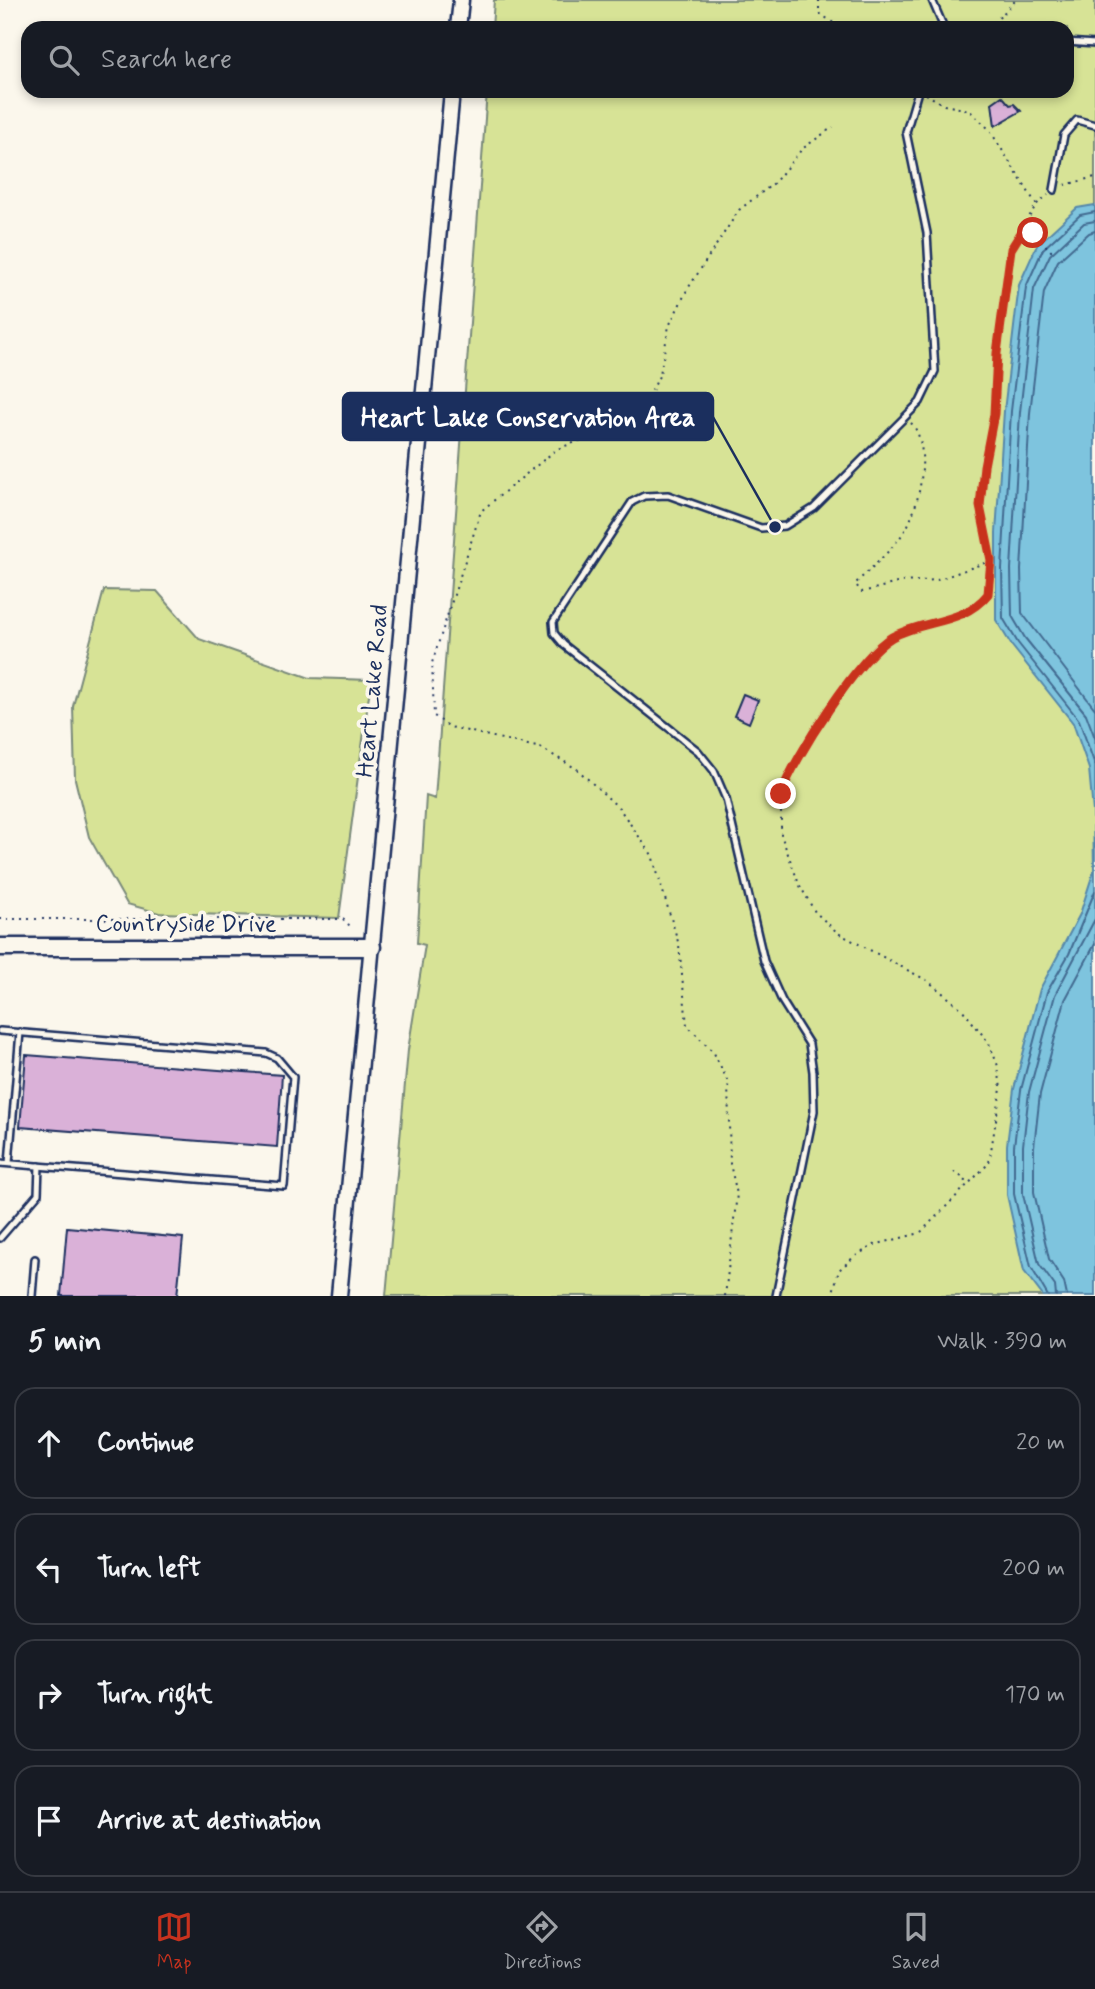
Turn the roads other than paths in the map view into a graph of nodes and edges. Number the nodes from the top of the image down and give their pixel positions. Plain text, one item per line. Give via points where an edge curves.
1 (461, 0) edge
2 (933, 0) edge
3 (459, 21) edge
4 (940, 21) edge
5 (1074, 42) edge
6 (1095, 44) edge
7 (451, 98) edge
8 (918, 98) edge
9 (1095, 125) edge
10 (1054, 190) road end
11 (0, 947) edge
12 (372, 947) junction
13 (0, 1031) edge
14 (20, 1032) junction
15 (0, 1163) edge
16 (9, 1163) junction
17 (39, 1166) junction
18 (0, 1238) edge
19 (35, 1259) dead end
20 (32, 1296) edge
21 (339, 1296) edge
22 (776, 1296) edge

1 - 3 street
2 - 4 lane
5 - 6 lane
7 - 12 street, Heart Lake Road
8 - 22 lane via 906,132 927,233 935,371 920,402 814,508 785,526 752,526 668,495 644,496 632,502 553,622 554,633 564,645 698,751 714,771 726,799 764,961 809,1044 814,1111
9 - 10 lane via 1077,120 1064,135
11 - 12 main road, Countryside Drive
12 - 21 street, Heart Lake Road
13 - 14 lane
14 - 16 lane
14 - 17 lane via 266,1053 277,1058 293,1077 284,1186
15 - 16 lane
16 - 17 lane
17 - 18 lane via 38,1194
19 - 20 lane

